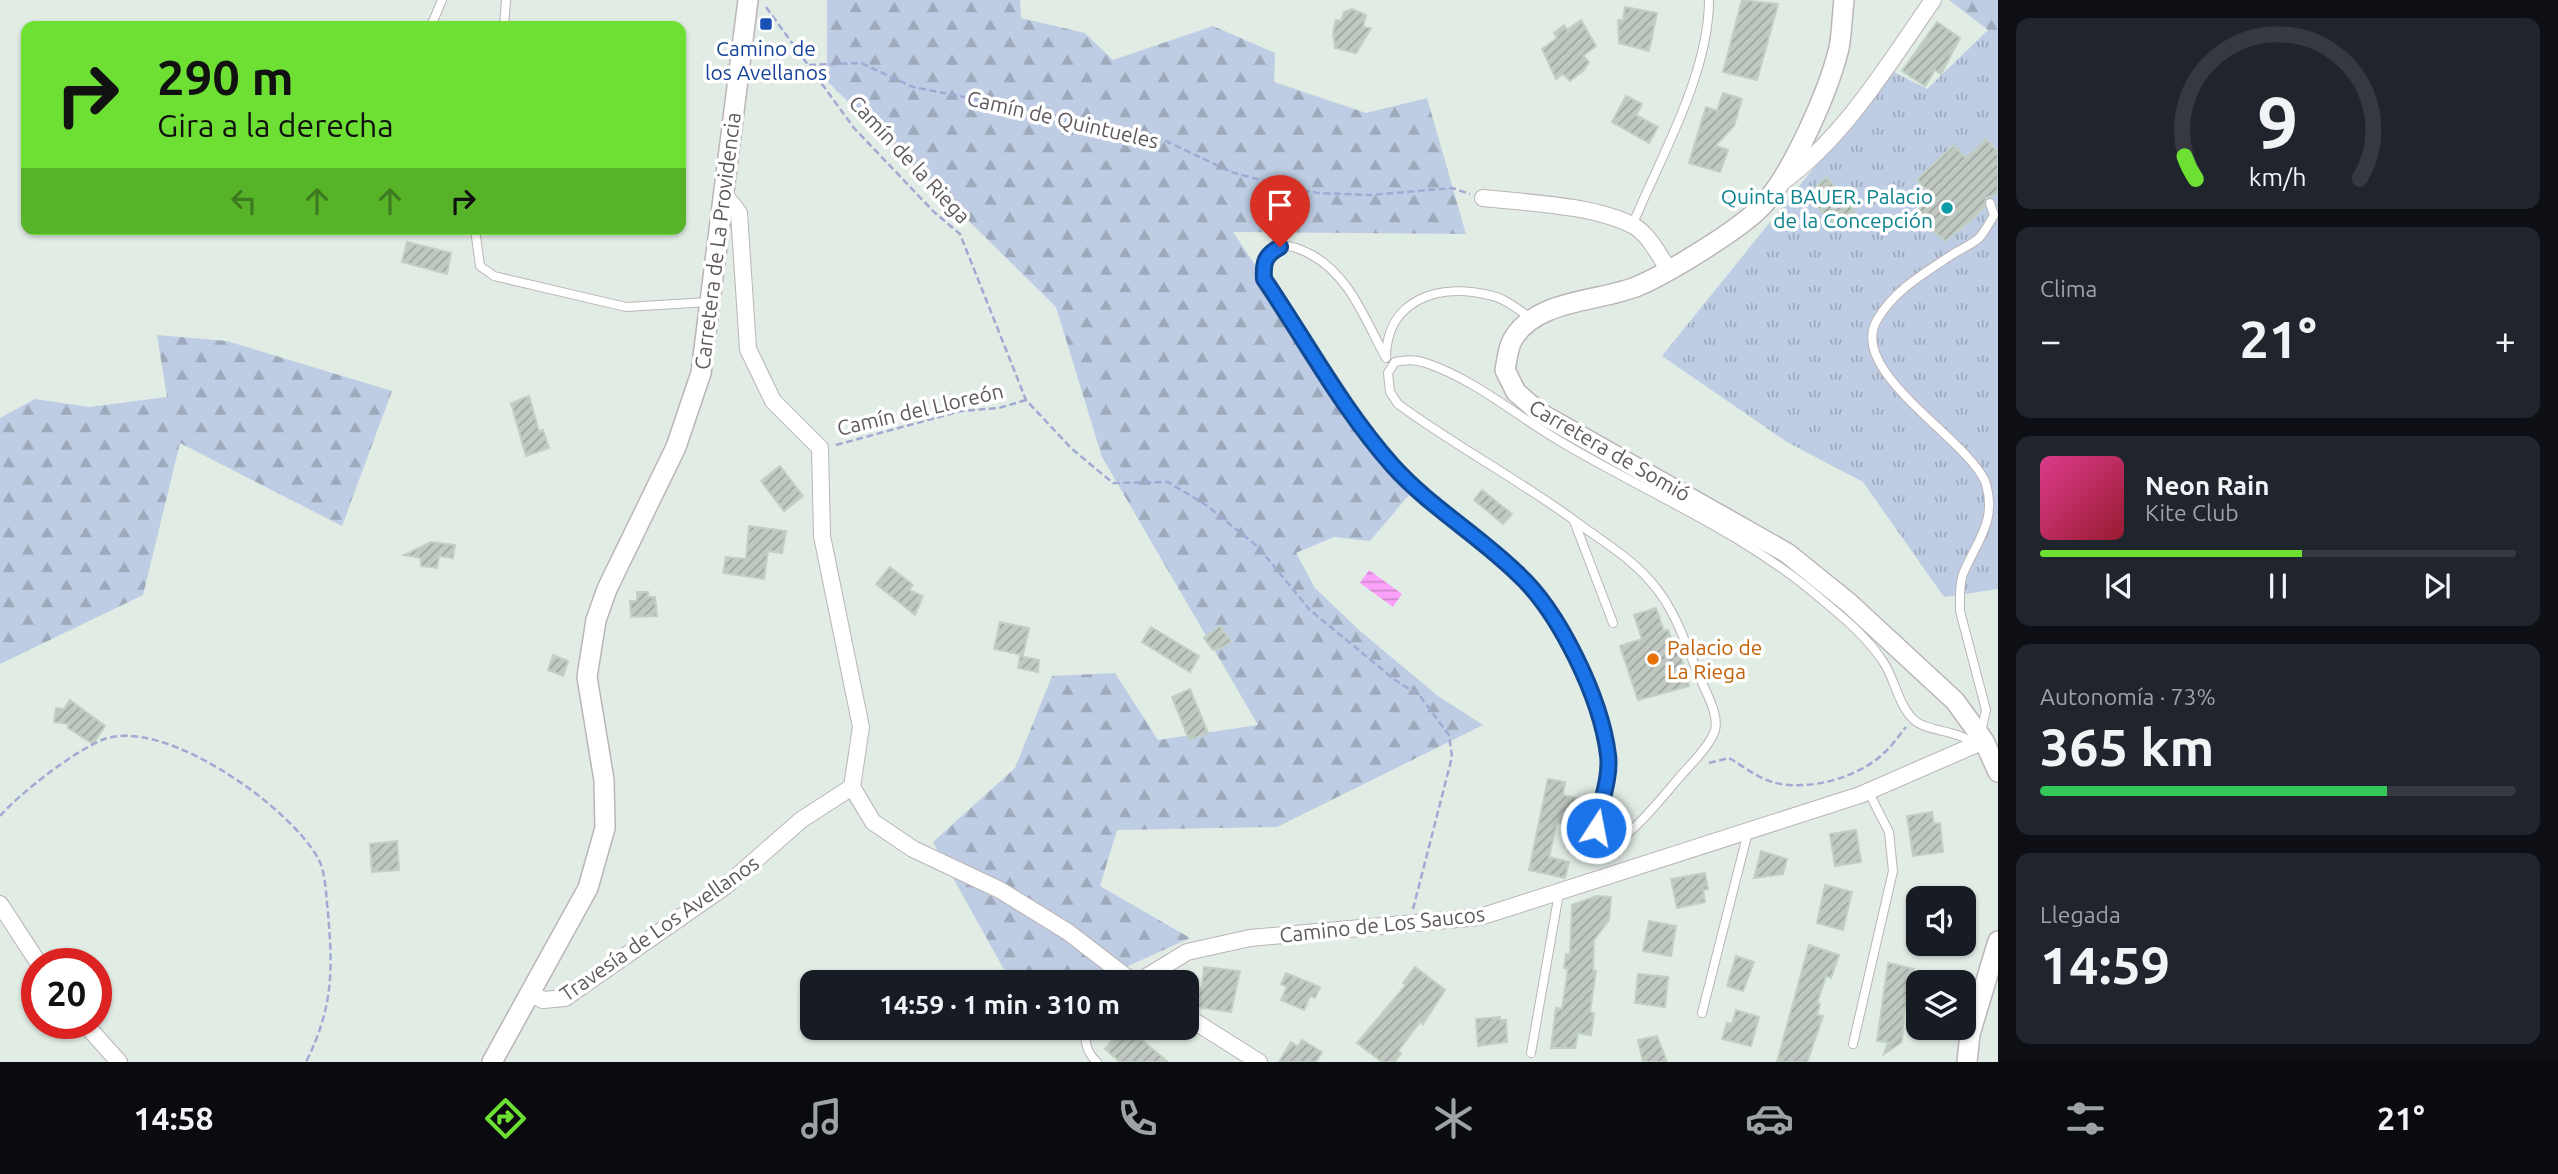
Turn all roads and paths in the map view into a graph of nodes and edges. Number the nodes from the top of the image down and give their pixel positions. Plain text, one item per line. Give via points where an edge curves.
1 (442, 0) edge
2 (506, 0) edge
3 (1709, 0) edge
4 (1844, 0) edge
5 (1933, 0) edge
6 (756, 2) edge
7 (433, 21) edge
8 (504, 21) edge
9 (807, 65) junction
10 (1780, 183) junction
11 (724, 194) junction
12 (1483, 198) joint
13 (1990, 203) dead end
14 (1632, 226) junction
15 (476, 235) edge
16 (1668, 269) junction
17 (712, 301) junction
18 (1532, 319) junction
19 (1386, 358) junction
20 (1391, 367) junction
21 (1027, 400) junction
22 (820, 448) junction
23 (1574, 520) junction
24 (1613, 623) dead end
25 (1915, 722) junction
26 (1980, 740) junction
27 (1704, 767) dead end
28 (1998, 772) edge
29 (852, 787) junction
30 (1868, 792) junction
31 (0, 816) edge
32 (1748, 832) junction
33 (1559, 893) junction
34 (0, 904) edge
35 (1411, 923) junction
36 (1998, 941) edge
37 (29, 948) edge
38 (1120, 970) edge
39 (1156, 970) edge
40 (530, 993) junction
41 (1702, 1013) dead end
42 (1199, 1026) edge
43 (98, 1039) edge
44 (1085, 1040) edge
45 (1853, 1044) dead end
46 (1531, 1053) dead end
47 (1240, 1056) edge
48 (119, 1062) edge
49 (306, 1062) edge
50 (492, 1062) edge
51 (1097, 1062) edge
52 (1259, 1062) edge
53 (1967, 1062) edge

1 - 7 lane
2 - 8 lane
3 - 14 lane via 1709,20 1684,110
4 - 10 street via 1839,48 1821,99
5 - 10 street via 1872,88 1802,167
6 - 9 path, Camín de la Riega
6 - 11 street, Carretera de La Providencia
9 - 12 path, Camín de Quintueles via 861,63 913,87 1152,134 1231,172 1286,187 1371,195 1452,188
9 - 21 path, Camín de la Riega via 854,128 960,234
10 - 16 street via 1744,223
11 - 17 street, Carretera de La Providencia
11 - 22 street via 739,213 748,349 773,401
12 - 14 street via 1574,208
13 - 26 lane via 1994,215 1979,237 1892,300 1876,321 1870,341 1879,366 1969,455 1986,483 1991,526 1962,576 1960,596 1986,710
14 - 16 street via 1652,244
15 - 17 lane via 481,266 494,276 626,307
16 - 18 street via 1639,286
17 - 40 street, Carretera de La Providencia via 690,411 596,620 587,677 604,780 605,828 588,888
18 - 19 lane via 1490,295 1450,292 1416,299 1395,318 1386,341
18 - 26 street, Carretera de Somió via 1513,339 1505,370 1516,392 1541,413 1787,553 1955,701
19 - 20 lane
19 - 23 lane via 1345,281 1328,263 1297,247 1280,247 1268,254 1264,279 1367,437 1403,477 1518,573 1557,622 1602,726 1608,757 1591,852 1603,852 1657,804 1714,734 1717,721 1675,618 1657,588 1632,562
20 - 23 lane via 1390,392 1398,404
20 - 25 lane via 1409,359 1454,375 1533,426 1787,572 1875,649
21 - 22 path, Camín del Lloreón via 961,411
21 - 35 path, Camín de la Riega via 1072,449 1113,483 1168,482 1206,505 1258,547 1318,617 1420,696 1449,735 1452,757
22 - 29 street via 822,536 861,727
23 - 24 lane
25 - 26 lane
25 - 27 path via 1866,766 1831,780 1797,786 1771,782 1730,758 1714,759
26 - 28 street, Carretera de Somió
26 - 30 street, Camino de Los Saucos
29 - 38 street via 873,822 913,849 1000,890
29 - 40 street, Travesía de Los Avellanos via 801,820 727,885 565,998 543,1000
30 - 32 street, Camino de Los Saucos
30 - 45 lane via 1889,832 1893,871
31 - 49 path via 15,799 103,739 157,742 200,756 263,801 303,835 321,863 331,996
32 - 33 street, Camino de Los Saucos
32 - 41 lane
33 - 35 street, Camino de Los Saucos via 1480,917
33 - 46 lane
34 - 37 street
35 - 39 street, Camino de Los Saucos via 1250,938 1187,952
36 - 53 street via 1970,1034
40 - 50 street, Carretera de La Providencia
42 - 47 street
43 - 48 street
44 - 51 lane
47 - 52 street

